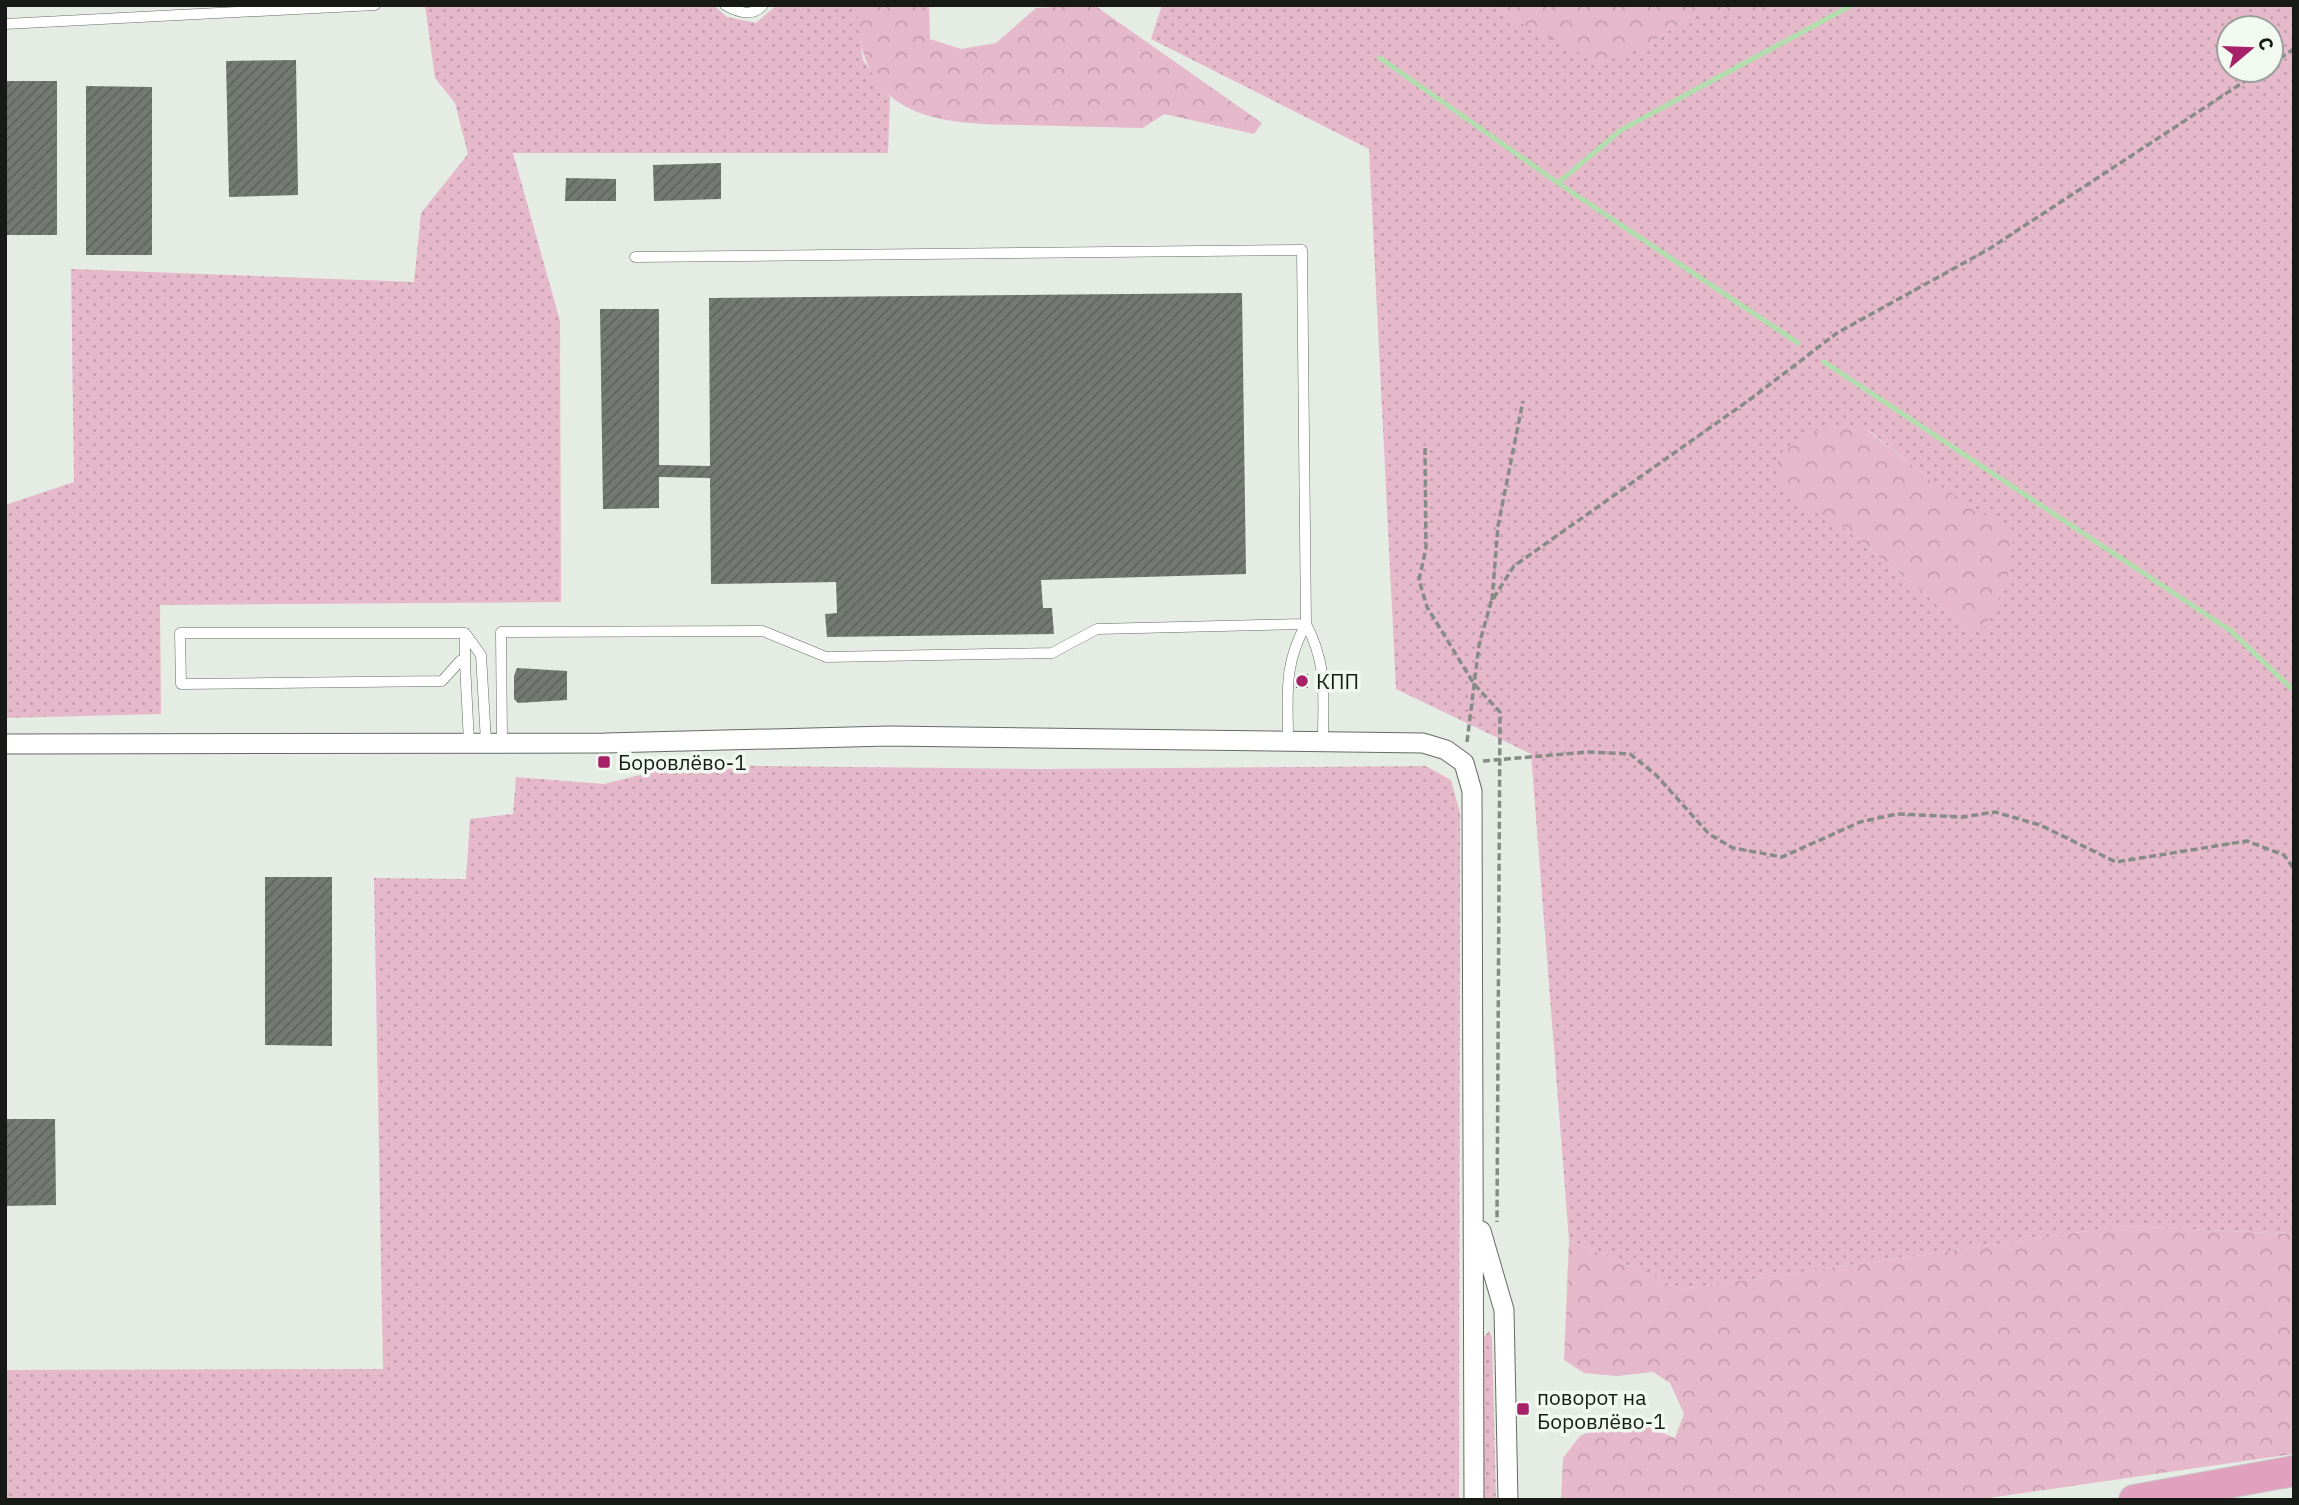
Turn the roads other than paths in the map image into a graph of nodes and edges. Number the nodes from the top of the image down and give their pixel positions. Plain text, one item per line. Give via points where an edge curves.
1 (374, 5) edge
2 (725, 5) edge
3 (763, 5) edge
4 (5, 24) edge
5 (635, 257) dead end
6 (1306, 624) junction
7 (465, 633) junction
8 (464, 664) junction
9 (1288, 740) junction
10 (1323, 741) junction
11 (486, 742) junction
12 (5, 744) edge
13 (1475, 1209) junction
14 (2294, 1471) edge
15 (1508, 1472) junction
16 (1474, 1500) edge
17 (1508, 1500) edge
18 (1520, 1500) edge
19 (2134, 1500) edge

1 - 4 lane
2 - 3 lane via 740,13
5 - 6 lane via 1302,250
6 - 9 lane via 1292,649
6 - 10 lane via 1320,650
6 - 11 lane via 1097,629 1052,653 827,657 763,631 501,632
7 - 8 lane
7 - 8 lane via 180,633 181,684 442,681 460,662
7 - 11 lane via 481,655
8 - 11 lane
9 - 10 street
9 - 11 street via 889,736
10 - 13 street via 1423,743 1446,750 1464,763 1472,791
11 - 12 street
13 - 15 street via 1504,1310
13 - 16 street
14 - 19 main road
15 - 17 street
15 - 18 street

